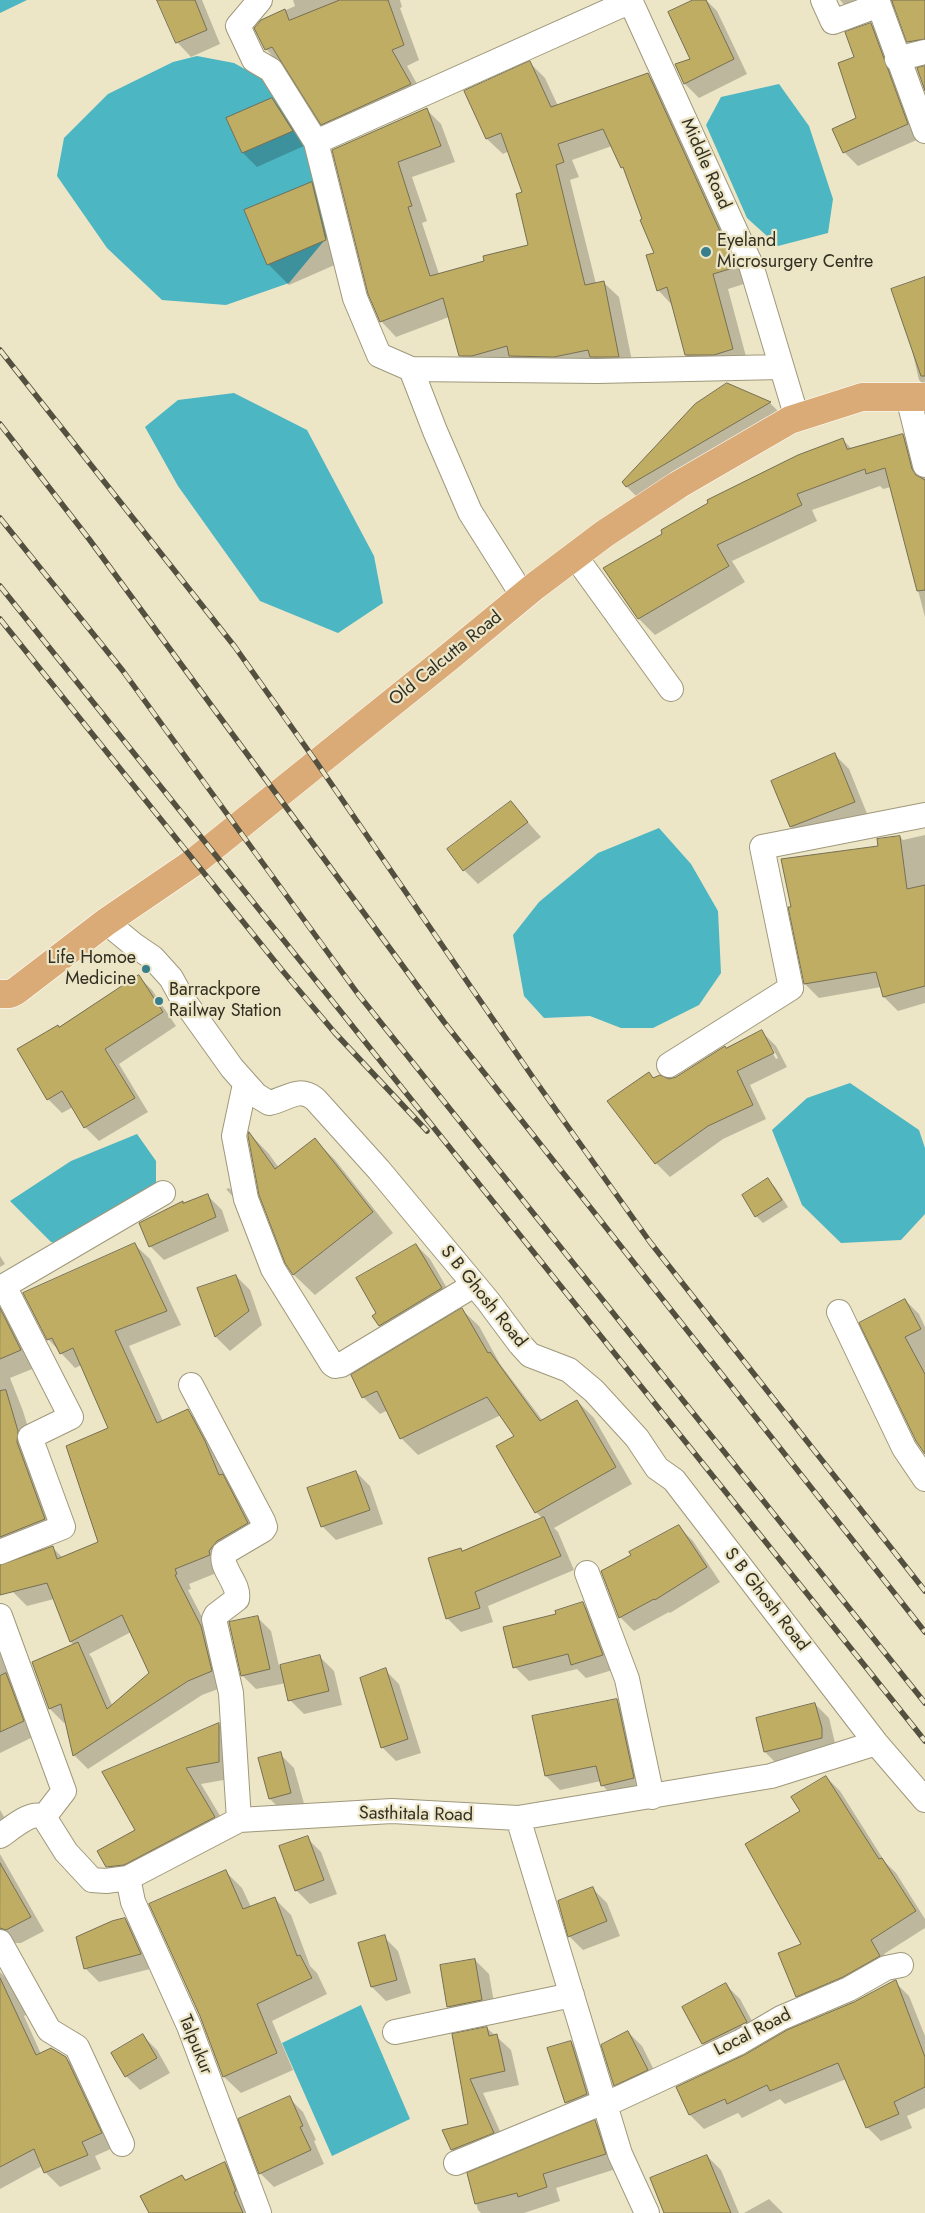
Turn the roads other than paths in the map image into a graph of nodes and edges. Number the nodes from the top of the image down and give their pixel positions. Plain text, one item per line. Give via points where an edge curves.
1 (260, 0) edge
2 (631, 0) edge
3 (823, 0) edge
4 (925, 52) edge
5 (897, 59) junction
6 (925, 131) edge
7 (316, 142) junction
8 (782, 367) junction
9 (411, 368) junction
10 (917, 397) edge
11 (797, 418) junction
12 (925, 465) edge
13 (575, 556) junction
14 (523, 596) junction
15 (671, 689) dead end
16 (925, 815) edge
17 (106, 922) junction
18 (0, 995) edge
19 (670, 1065) dead end
20 (245, 1084) junction
21 (163, 1193) dead end
22 (474, 1285) junction
23 (2, 1286) edge
24 (839, 1312) dead end
25 (191, 1385) dead end
26 (925, 1479) edge
27 (0, 1552) edge
28 (588, 1572) dead end
29 (0, 1616) edge
30 (876, 1742) junction
31 (652, 1797) junction
32 (925, 1800) edge
33 (44, 1818) junction
34 (518, 1818) junction
35 (239, 1820) junction
36 (0, 1836) edge
37 (128, 1878) junction
38 (0, 1942) edge
39 (901, 1965) dead end
40 (572, 1995) junction
41 (395, 2032) dead end
42 (604, 2102) junction
43 (122, 2144) dead end
44 (456, 2163) dead end
45 (259, 2213) edge
46 (647, 2213) edge

1 - 7 street via 238,26 254,60 271,70
2 - 7 street
2 - 8 street, Middle Road via 751,265
3 - 5 street via 833,22 879,5
4 - 5 street
5 - 6 street
7 - 9 street via 355,298 379,355
8 - 9 street via 597,371
8 - 11 street, Middle Road
9 - 14 street via 470,512
10 - 11 main road, Old Calcutta Road via 862,396
10 - 12 street
11 - 13 main road, Old Calcutta Road via 678,485
13 - 14 main road, Old Calcutta Road
13 - 15 street
14 - 17 main road, Old Calcutta Road via 194,862
16 - 19 street via 762,847 791,988
17 - 18 main road, Old Calcutta Road via 16,991
17 - 20 street, S B Ghosh Road via 153,958 171,978
20 - 22 street, S B Ghosh Road via 269,1103 296,1093 307,1093 315,1099 348,1133
20 - 22 street via 234,1136 246,1199 273,1269 332,1364 341,1365
21 - 23 street
22 - 30 street, S B Ghosh Road via 530,1355 569,1370 594,1391 637,1438 657,1468 674,1480
23 - 27 street via 71,1417 30,1437 63,1527
24 - 26 street via 904,1448
25 - 35 street via 265,1527 224,1553 224,1561 238,1593 237,1599 214,1620 231,1693
28 - 31 street via 627,1679
29 - 33 street via 64,1791
30 - 31 street, Sasthitala Road via 783,1774
30 - 32 street, S B Ghosh Road
31 - 34 street, Sasthitala Road
33 - 36 street via 31,1816
33 - 37 street, Sasthitala Road via 66,1852 92,1880
34 - 35 street, Sasthitala Road via 392,1811
34 - 40 street
35 - 37 street, Sasthitala Road
37 - 45 street, Talpukur via 133,1902 189,2026
38 - 43 street via 49,2030 77,2047
39 - 42 street, Local Road via 886,1968 849,1989 781,2018 740,2042 613,2101
40 - 41 street
40 - 42 street
42 - 44 street, Local Road
42 - 46 street via 620,2154

